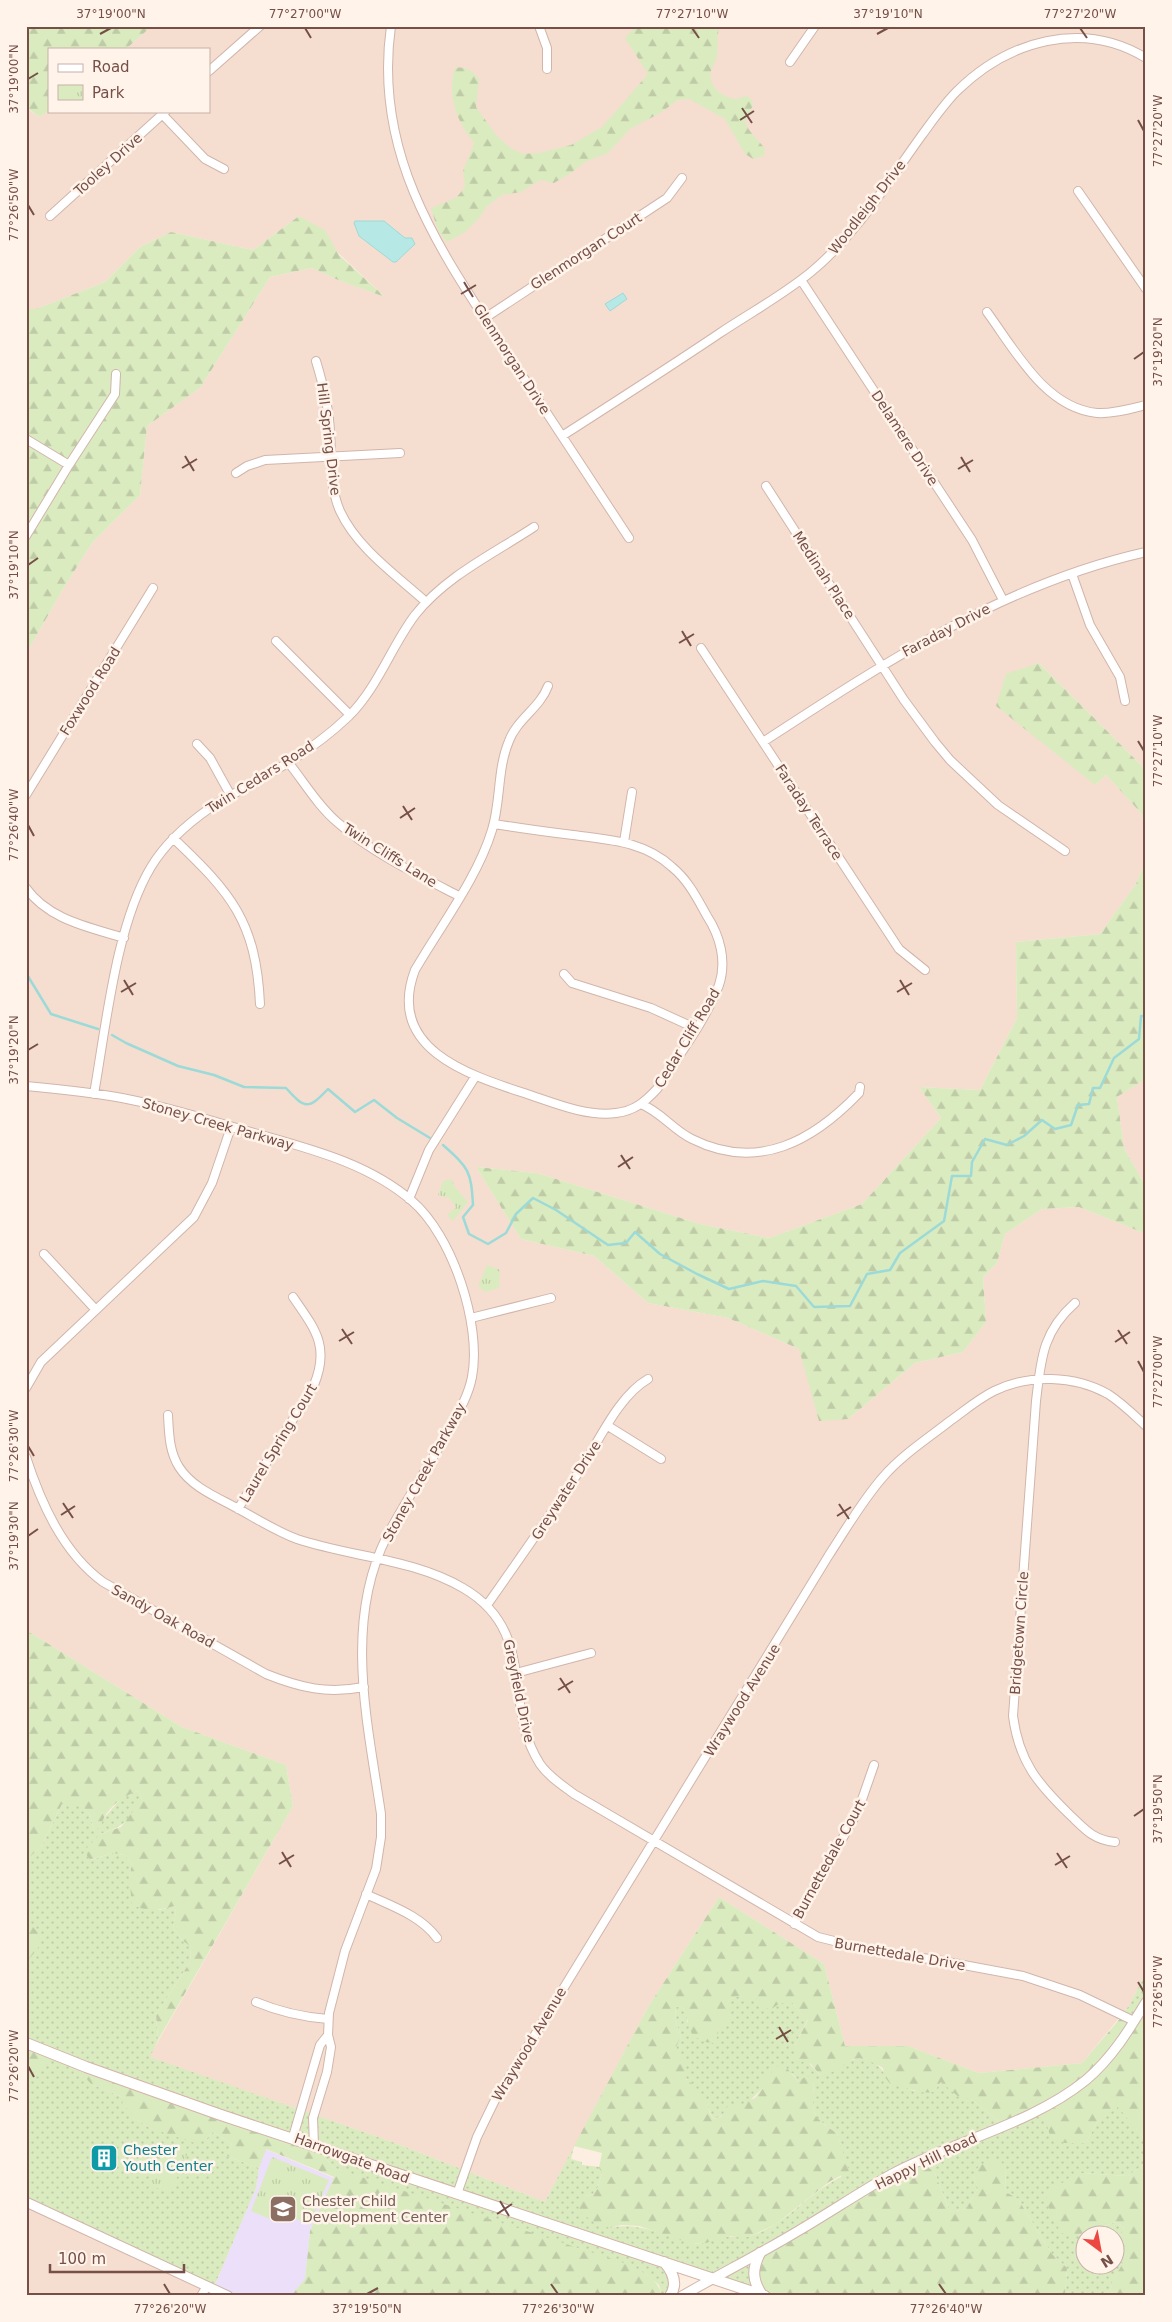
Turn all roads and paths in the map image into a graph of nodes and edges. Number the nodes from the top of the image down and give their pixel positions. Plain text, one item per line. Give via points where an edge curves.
1 (260, 26) edge
2 (391, 26) edge
3 (539, 26) edge
4 (815, 26) edge
5 (1146, 58) edge
6 (790, 62) dead end
7 (547, 69) dead end
8 (210, 70) edge
9 (164, 113) edge
10 (224, 169) dead end
11 (682, 178) dead end
12 (1078, 191) dead end
13 (50, 216) dead end
14 (800, 280) junction
15 (1146, 289) edge
16 (987, 312) dead end
17 (485, 318) junction
18 (316, 361) dead end
19 (116, 374) dead end
20 (1146, 405) edge
21 (562, 436) junction
22 (26, 439) edge
23 (400, 453) dead end
24 (331, 456) junction
25 (69, 465) junction
26 (236, 473) dead end
27 (766, 486) dead end
28 (534, 527) dead end
29 (26, 536) edge
30 (629, 538) dead end
31 (1146, 552) edge
32 (1072, 574) junction
33 (153, 588) dead end
34 (1003, 600) junction
35 (426, 602) junction
36 (276, 641) dead end
37 (701, 648) dead end
38 (883, 664) junction
39 (548, 686) dead end
40 (1125, 701) dead end
41 (350, 714) junction
42 (763, 742) junction
43 (197, 744) dead end
44 (288, 762) junction
45 (632, 792) dead end
46 (26, 795) edge
47 (231, 796) junction
48 (494, 824) junction
49 (173, 838) junction
50 (624, 842) junction
51 (1065, 850) dead end
52 (26, 888) edge
53 (459, 896) junction
54 (124, 938) junction
55 (925, 970) dead end
56 (564, 974) dead end
57 (260, 1004) dead end
58 (695, 1028) junction
59 (474, 1077) junction
60 (26, 1086) edge
61 (860, 1087) dead end
62 (94, 1094) junction
63 (642, 1104) junction
64 (231, 1127) junction
65 (409, 1199) junction
66 (44, 1254) dead end
67 (293, 1297) dead end
68 (551, 1298) dead end
69 (1076, 1303) dead end
70 (96, 1310) junction
71 (471, 1318) junction
72 (648, 1379) dead end
73 (1039, 1379) junction
74 (26, 1388) edge
75 (168, 1416) dead end
76 (608, 1426) junction
77 (1146, 1426) edge
78 (26, 1457) edge
79 (661, 1459) dead end
80 (35, 1481) junction
81 (26, 1485) edge
82 (238, 1509) junction
83 (377, 1560) junction
84 (487, 1605) junction
85 (591, 1652) dead end
86 (516, 1674) junction
87 (364, 1686) junction
88 (874, 1765) dead end
89 (654, 1840) junction
90 (1115, 1842) dead end
91 (366, 1894) junction
92 (794, 1924) junction
93 (437, 1938) dead end
94 (256, 2002) dead end
95 (1146, 2002) edge
96 (328, 2019) junction
97 (1134, 2021) junction
98 (328, 2035) junction
99 (26, 2043) edge
100 (293, 2137) junction
101 (314, 2145) junction
102 (457, 2194) junction
103 (26, 2202) edge
104 (760, 2253) junction
105 (664, 2261) junction
106 (714, 2278) junction
107 (207, 2286) junction
108 (764, 2295) edge
109 (201, 2296) edge
110 (228, 2296) edge
111 (670, 2296) edge
112 (682, 2296) edge

1 - 8 street
2 - 17 street, Glenmorgan Drive via 390,94 407,177 440,248
3 - 7 street via 547,48
4 - 6 street
5 - 14 street, Woodleigh Drive via 1106,40 1068,37 1032,43 973,76 941,110 848,236
9 - 10 street via 205,159
9 - 13 street, Tooley Drive
11 - 17 street, Glenmorgan Court via 667,198
12 - 15 street
14 - 21 street, Woodleigh Drive
14 - 34 street, Delamere Drive via 972,540
16 - 20 street via 1043,386 1066,404 1098,413
17 - 21 street, Glenmorgan Drive
18 - 24 street, Hill Spring Drive via 327,405
19 - 25 street via 115,394
21 - 30 street, Glenmorgan Drive
22 - 25 street
23 - 24 street
24 - 26 street via 265,460
24 - 35 street, Hill Spring Drive via 335,496 344,518 364,546
25 - 29 street
27 - 38 street, Medinah Place
28 - 35 street, Twin Cedars Road via 450,581
31 - 32 street, Faraday Drive
32 - 34 street, Faraday Drive
32 - 40 street via 1090,625 1120,677
33 - 46 street, Foxwood Road
34 - 38 street, Faraday Drive
35 - 41 street, Twin Cedars Road via 377,680
36 - 41 street
37 - 42 street, Faraday Terrace
38 - 42 street, Faraday Drive
38 - 51 street, Medinah Place via 919,723 950,760 998,805
39 - 48 street, Cedar Cliff Road via 540,702 510,738
41 - 44 street, Twin Cedars Road
42 - 55 street, Faraday Terrace via 899,949
43 - 47 street via 210,758
44 - 47 street, Twin Cedars Road
44 - 53 street, Twin Cliffs Lane via 328,814 348,832
45 - 50 street
47 - 49 street, Twin Cedars Road via 193,820
48 - 50 street, Cedar Cliff Road
48 - 53 street, Cedar Cliff Road via 486,849
49 - 54 street, Twin Cedars Road via 142,883
49 - 57 street via 216,879 244,921 255,954
50 - 58 street, Cedar Cliff Road via 644,848 672,866 690,886 716,930 722,960 719,984
52 - 54 street via 41,905 54,913
53 - 59 street, Cedar Cliff Road via 415,970 409,986 408,1008 415,1027 429,1046
54 - 62 street, Twin Cedars Road
56 - 58 street via 572,983 651,1008
58 - 63 street, Cedar Cliff Road via 658,1089
59 - 63 street, Cedar Cliff Road via 593,1113 623,1112
59 - 65 street via 429,1150
60 - 62 street, Stoney Creek Parkway
61 - 63 street via 859,1093 824,1126 796,1142 762,1152 735,1152 706,1145 681,1132
62 - 64 street, Stoney Creek Parkway via 122,1098
64 - 65 street, Stoney Creek Parkway via 347,1162
64 - 70 street via 212,1183 194,1217
65 - 71 street, Stoney Creek Parkway via 438,1234 462,1286
66 - 70 street
67 - 82 street, Laurel Spring Court via 320,1340 322,1361 319,1374
68 - 71 street
69 - 73 street, Bridgetown Circle via 1049,1334
70 - 74 street via 41,1362
71 - 83 street, Stoney Creek Parkway via 474,1356 467,1394 386,1538
72 - 76 street, Greywater Drive via 632,1390
73 - 77 street, Wraywood Avenue via 1093,1387 1120,1403
73 - 89 street, Wraywood Avenue via 1007,1386 980,1399 913,1449 882,1477 858,1510
73 - 90 street, Bridgetown Circle via 1015,1686 1015,1732 1025,1761 1042,1788 1096,1838
75 - 82 street, Greyfield Drive via 171,1448 179,1467 197,1485
76 - 79 street
76 - 84 street, Greywater Drive
78 - 80 street, Sandy Oak Road
80 - 81 street
80 - 87 street, Sandy Oak Road via 69,1549 102,1582 282,1681 332,1691
82 - 83 street, Greyfield Drive via 297,1539
83 - 84 street, Greyfield Drive via 447,1580
83 - 87 street, Stoney Creek Parkway via 364,1614
84 - 86 street, Greyfield Drive via 506,1630
85 - 86 street
86 - 89 street, Greyfield Drive via 527,1735 541,1765 574,1794
87 - 91 street, Stoney Creek Parkway via 381,1814 376,1868
88 - 92 street, Burnettedale Court via 854,1818
89 - 92 street, Burnettedale Drive
89 - 102 street, Wraywood Avenue via 495,2100 477,2137
91 - 93 street via 411,1916 431,1929
91 - 96 street, Stoney Creek Parkway via 345,1951
92 - 97 street, Burnettedale Drive via 833,1943 1023,1976 1080,1995
94 - 96 street via 277,2011
95 - 97 street, Happy Hill Road
96 - 98 street, Stoney Creek Parkway
97 - 104 street, Happy Hill Road via 1101,2066 1070,2091 1016,2121 936,2153 892,2175
98 - 100 street, Stoney Creek Parkway via 320,2046
98 - 101 street, Stoney Creek Parkway via 332,2047 312,2118
99 - 100 main road, Harrowgate Road via 126,2082
100 - 101 main road, Harrowgate Road
101 - 102 main road, Harrowgate Road
102 - 105 main road, Harrowgate Road
103 - 107 street
104 - 106 street, Happy Hill Road
104 - 108 main road via 754,2264 753,2276
105 - 106 main road, Harrowgate Road
105 - 111 main road via 672,2271 674,2282
106 - 108 main road, Harrowgate Road
106 - 112 street, Happy Hill Road
107 - 109 street
107 - 110 street

